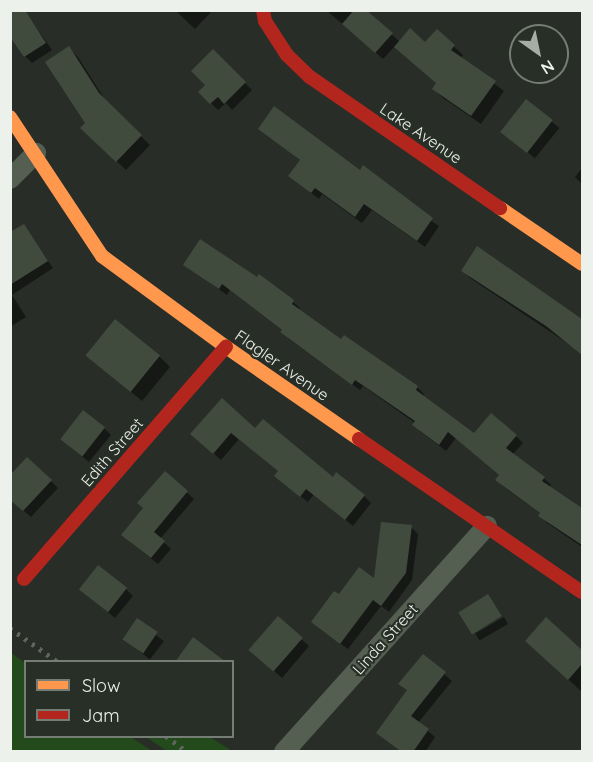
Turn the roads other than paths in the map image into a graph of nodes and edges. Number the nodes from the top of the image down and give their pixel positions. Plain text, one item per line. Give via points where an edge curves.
1 (263, 10) edge
2 (10, 117) edge
3 (36, 153) junction
4 (10, 179) edge
5 (582, 264) edge
6 (226, 347) junction
7 (486, 526) junction
8 (24, 579) dead end
9 (582, 592) edge
10 (284, 752) edge

1 - 5 street, Lake Avenue via 287,55 310,77
2 - 3 street, Flagler Avenue
3 - 4 street
3 - 6 street, Flagler Avenue via 102,256
6 - 7 street, Flagler Avenue
6 - 8 street, Edith Street
7 - 9 street, Flagler Avenue
7 - 10 street, Linda Street

